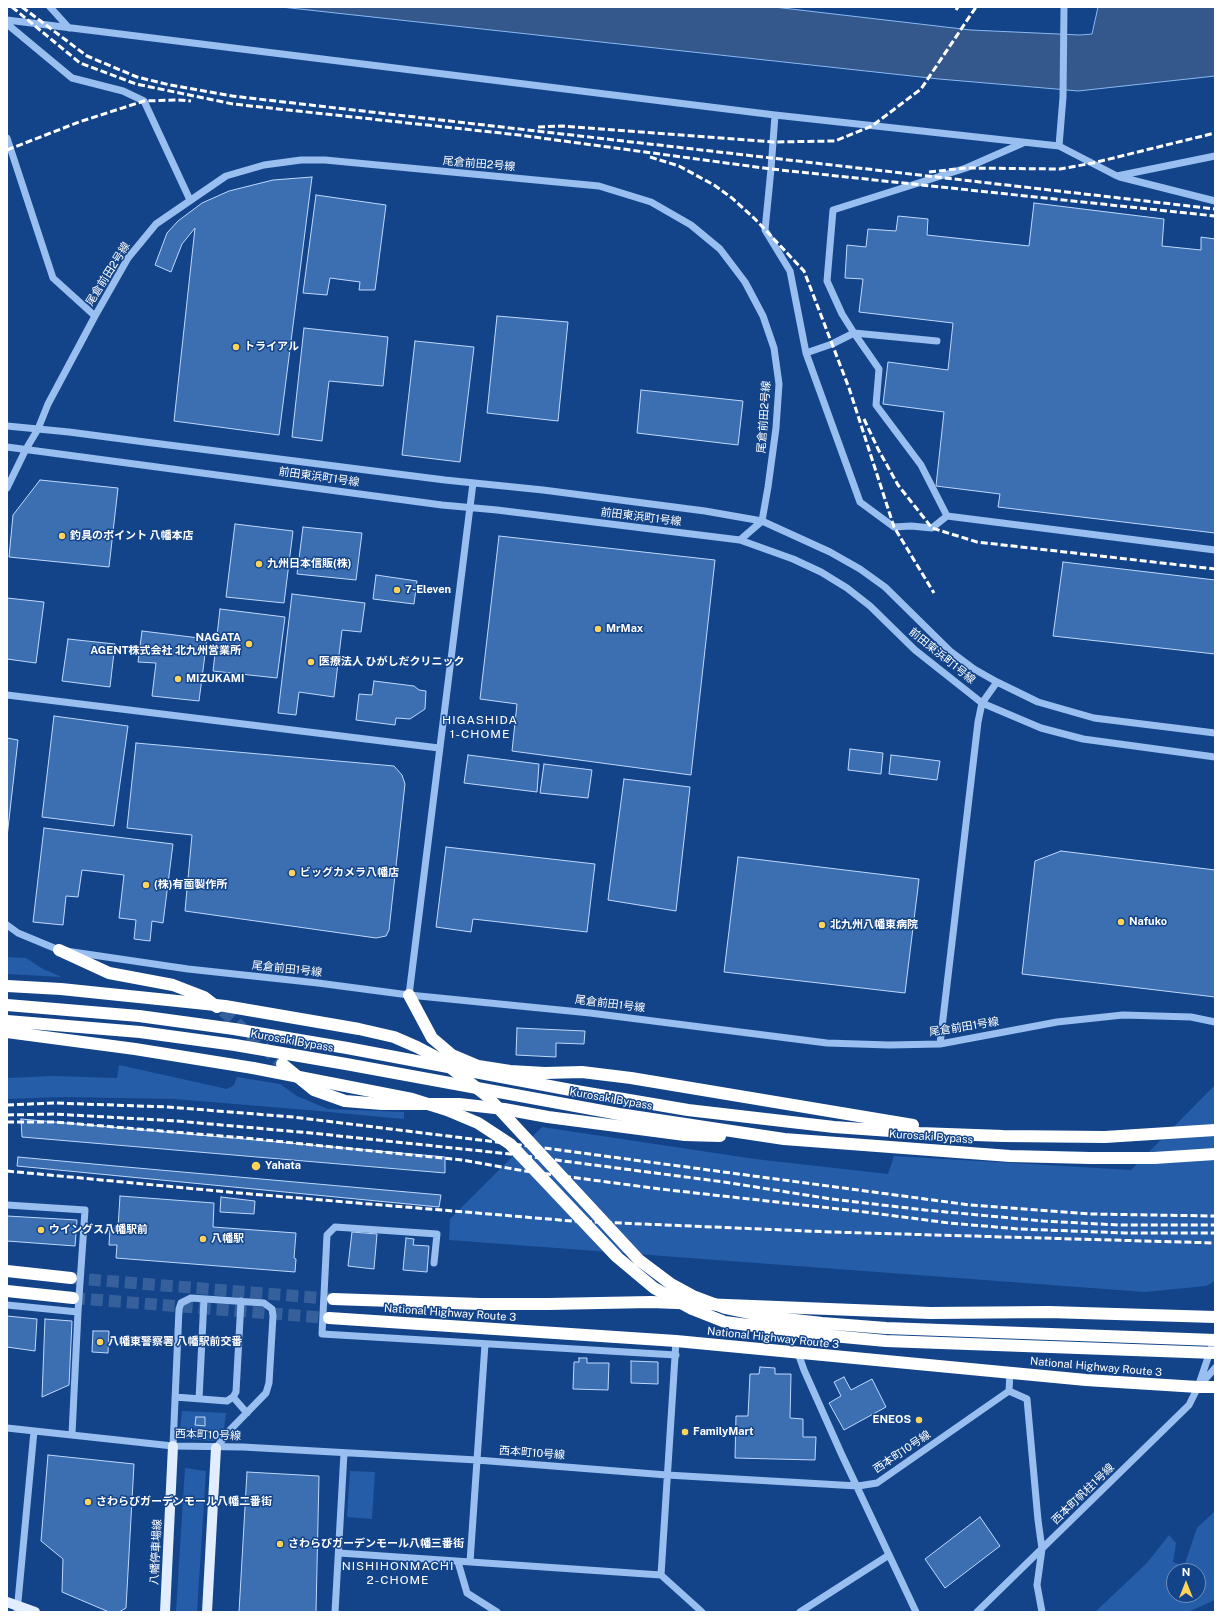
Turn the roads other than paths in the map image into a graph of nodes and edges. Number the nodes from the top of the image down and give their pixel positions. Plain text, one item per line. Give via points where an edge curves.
1 (50, 7) edge
2 (1064, 7) edge
3 (7, 20) edge
4 (7, 24) edge
5 (70, 28) junction
6 (775, 115) junction
7 (7, 138) edge
8 (1025, 143) junction
9 (1059, 146) junction
10 (1215, 156) edge
11 (1117, 176) junction
12 (190, 200) junction
13 (1215, 201) edge
14 (95, 316) junction
15 (854, 333) junction
16 (937, 342) dead end
17 (806, 353) junction
18 (7, 426) edge
19 (38, 429) junction
20 (7, 447) edge
21 (26, 449) junction
22 (473, 482) junction
23 (7, 488) edge
24 (470, 507) junction
25 (947, 516) junction
26 (762, 521) junction
27 (740, 540) junction
28 (1215, 550) edge
29 (997, 682) junction
30 (7, 695) edge
31 (982, 703) junction
32 (1215, 733) edge
33 (439, 748) junction
34 (1215, 757) edge
35 (7, 925) edge
36 (58, 950) junction
37 (7, 986) edge
38 (409, 995) junction
39 (7, 1005) edge
40 (223, 1011) tunnel mouth
41 (7, 1021) edge
42 (1215, 1022) edge
43 (7, 1032) edge
44 (940, 1044) junction
45 (282, 1064) tunnel mouth
46 (1214, 1130) edge
47 (1003, 1136) junction
48 (784, 1139) junction
49 (1214, 1154) edge
50 (7, 1206) edge
51 (434, 1263) dead end
52 (7, 1271) edge
53 (71, 1278) tunnel mouth
54 (7, 1291) edge
55 (73, 1298) tunnel mouth
56 (204, 1299) junction
57 (333, 1299) tunnel mouth
58 (241, 1301) junction
59 (7, 1305) edge
60 (78, 1312) junction
61 (1215, 1317) edge
62 (329, 1318) tunnel mouth
63 (1215, 1337) edge
64 (1215, 1340) edge
65 (676, 1341) junction
66 (485, 1344) junction
67 (798, 1353) junction
68 (1215, 1353) edge
69 (676, 1355) junction
70 (1215, 1368) edge
71 (1010, 1372) junction
72 (1198, 1387) junction
73 (1215, 1387) edge
74 (1009, 1391) junction
75 (175, 1397) junction
76 (233, 1397) junction
77 (199, 1399) junction
78 (246, 1413) junction
79 (7, 1428) edge
80 (34, 1431) junction
81 (72, 1434) junction
82 (173, 1446) junction
83 (216, 1448) junction
84 (344, 1452) junction
85 (478, 1460) junction
86 (667, 1475) junction
87 (858, 1486) junction
88 (1042, 1549) junction
89 (339, 1553) junction
90 (889, 1555) junction
91 (458, 1562) junction
92 (470, 1562) junction
93 (661, 1575) junction
94 (7, 1602) edge
95 (17, 1609) edge
96 (35, 1612) edge
97 (165, 1612) edge
98 (207, 1612) edge
99 (335, 1612) edge
100 (497, 1612) edge
101 (702, 1612) edge
102 (800, 1612) edge
103 (916, 1612) edge
104 (977, 1612) edge
105 (1042, 1612) edge

1 - 5 street
2 - 9 street via 1063,97
3 - 5 street
4 - 12 street via 72,78 123,91 144,101
5 - 6 street
6 - 8 street
6 - 17 street via 764,230 790,270
7 - 14 street via 53,278
8 - 9 street
8 - 15 street via 966,168 833,210 827,281
9 - 11 street
10 - 11 street
11 - 13 street
12 - 14 street, 尾倉前田2号線 via 156,224 128,258
12 - 26 street, 尾倉前田2号線 via 226,176 256,167 301,160 325,160 599,186 651,202 684,221 720,249 745,282 763,316 774,348 779,384 776,428
14 - 19 street, 尾倉前田2号線 via 48,404
15 - 16 street
15 - 17 street
15 - 25 street via 879,369 876,405 921,465
17 - 25 street via 860,502 894,527 932,528
18 - 19 street, 前田東浜町1号線
19 - 21 street
19 - 22 street, 前田東浜町1号線
20 - 21 street, 前田東浜町1号線
21 - 23 street
21 - 24 street, 前田東浜町1号線
22 - 24 street
22 - 26 street, 前田東浜町1号線 via 698,510
24 - 27 street, 前田東浜町1号線
24 - 33 street
25 - 28 street
26 - 27 street
26 - 29 street, 前田東浜町1号線 via 830,552 860,569 885,587 950,651
27 - 31 street, 前田東浜町1号線 via 793,559 847,588 870,606 914,650
29 - 31 street
29 - 32 street, 前田東浜町1号線 via 1038,702 1094,718
30 - 33 street
31 - 34 street, 前田東浜町1号線 via 1041,728 1083,739
31 - 44 street
33 - 38 street
35 - 36 street, 尾倉前田1号線 via 18,933
36 - 38 street, 尾倉前田1号線 via 188,969
36 - 40 highway via 110,973 173,985 204,998
37 - 64 highway, bridge via 225,1006 360,1028 394,1037 438,1058 486,1096 639,1260 687,1293 725,1308 768,1317 886,1328
38 - 44 street, 尾倉前田1号線 via 590,1013 827,1043
38 - 47 highway via 432,1038 452,1055 478,1066 510,1071 582,1072 631,1078 889,1122
39 - 47 highway, Kurosaki Bypass via 139,1016 234,1028 576,1092 751,1118 834,1127
41 - 48 highway, Kurosaki Bypass via 140,1032 235,1045 619,1114
42 - 44 street, 尾倉前田1号線 via 1191,1018 1123,1015 1057,1022
43 - 68 highway, bridge via 253,1068 412,1099 447,1110 478,1123 510,1144 617,1257 654,1288 692,1309 725,1322 886,1341
45 - 48 highway via 314,1090 345,1101 382,1104 459,1104 684,1135
46 - 47 highway, Kurosaki Bypass via 1105,1137
48 - 49 highway, Kurosaki Bypass via 1010,1156 1154,1158
50 - 60 street via 85,1210
51 - 66 street via 437,1234 335,1227 327,1235 322,1334
52 - 53 highway
54 - 55 highway
56 - 58 street
56 - 75 street via 191,1298 181,1303 179,1309
56 - 77 street
57 - 61 highway, National Highway Route 3 via 488,1304 651,1302 930,1313 1049,1312
58 - 76 street via 236,1392
58 - 78 street via 264,1303 272,1309 273,1316 269,1383 266,1393
59 - 60 street
60 - 81 street
62 - 65 highway, National Highway Route 3
63 - 72 street
65 - 67 highway, National Highway Route 3
65 - 69 street
66 - 69 street
66 - 85 street
67 - 71 highway, National Highway Route 3
67 - 87 street
69 - 86 street
70 - 72 street
71 - 72 highway, National Highway Route 3
71 - 74 street
72 - 73 highway, National Highway Route 3
72 - 88 street, 西本町帆柱1号線 via 1189,1405
74 - 87 street, 西本町10号線 via 877,1483
74 - 88 street via 1027,1399
75 - 77 street
75 - 82 street
76 - 77 street via 227,1401
76 - 78 street
78 - 83 street
79 - 80 street, 西本町10号線
80 - 81 street, 西本町10号線
80 - 95 street
81 - 82 street, 西本町10号線
82 - 83 street, 西本町10号線
82 - 97 main road, 八幡停車場線
83 - 84 street, 西本町10号線
83 - 98 main road
84 - 85 street, 西本町10号線
84 - 89 street
85 - 86 street, 西本町10号線
85 - 92 street
86 - 87 street, 西本町10号線
86 - 93 street
87 - 90 street
88 - 104 street, 西本町帆柱1号線
88 - 105 street via 1037,1585
89 - 91 street
89 - 99 street
90 - 102 street
90 - 103 street
91 - 92 street
91 - 100 street via 467,1593
92 - 93 street
93 - 101 street
94 - 95 main road
95 - 96 main road

